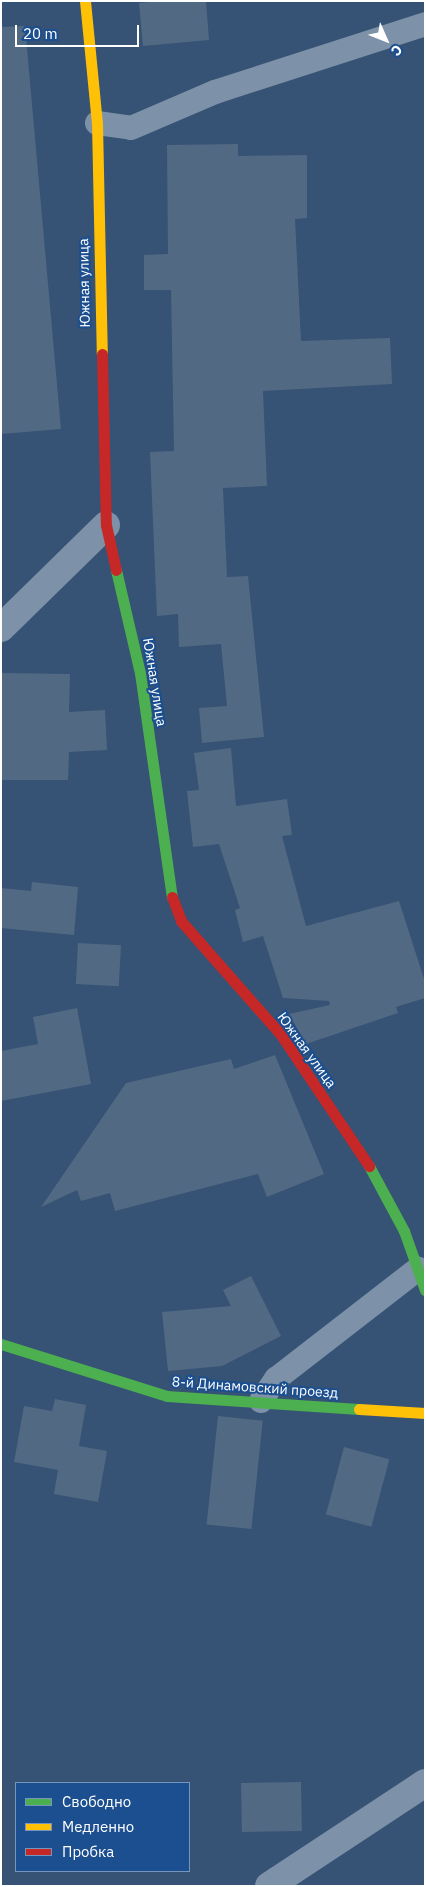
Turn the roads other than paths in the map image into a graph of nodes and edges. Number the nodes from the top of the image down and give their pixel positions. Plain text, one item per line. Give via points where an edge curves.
1 (85, 1) edge
2 (425, 24) edge
3 (97, 123) junction
4 (106, 525) junction
5 (1, 628) edge
6 (422, 1279) edge
7 (1, 1344) edge
8 (261, 1401) junction
9 (425, 1413) edge
10 (425, 1783) edge
11 (269, 1886) edge

1 - 3 street, Южная улица
2 - 3 lane via 215,92 131,128
3 - 4 street, Южная улица
4 - 5 street
4 - 6 street, Южная улица via 140,673 167,882 181,921 281,1035 374,1174
6 - 8 lane via 276,1379
7 - 8 street, 8-й Динамовский проезд via 167,1396
8 - 9 street, 8-й Динамовский проезд
10 - 11 street

